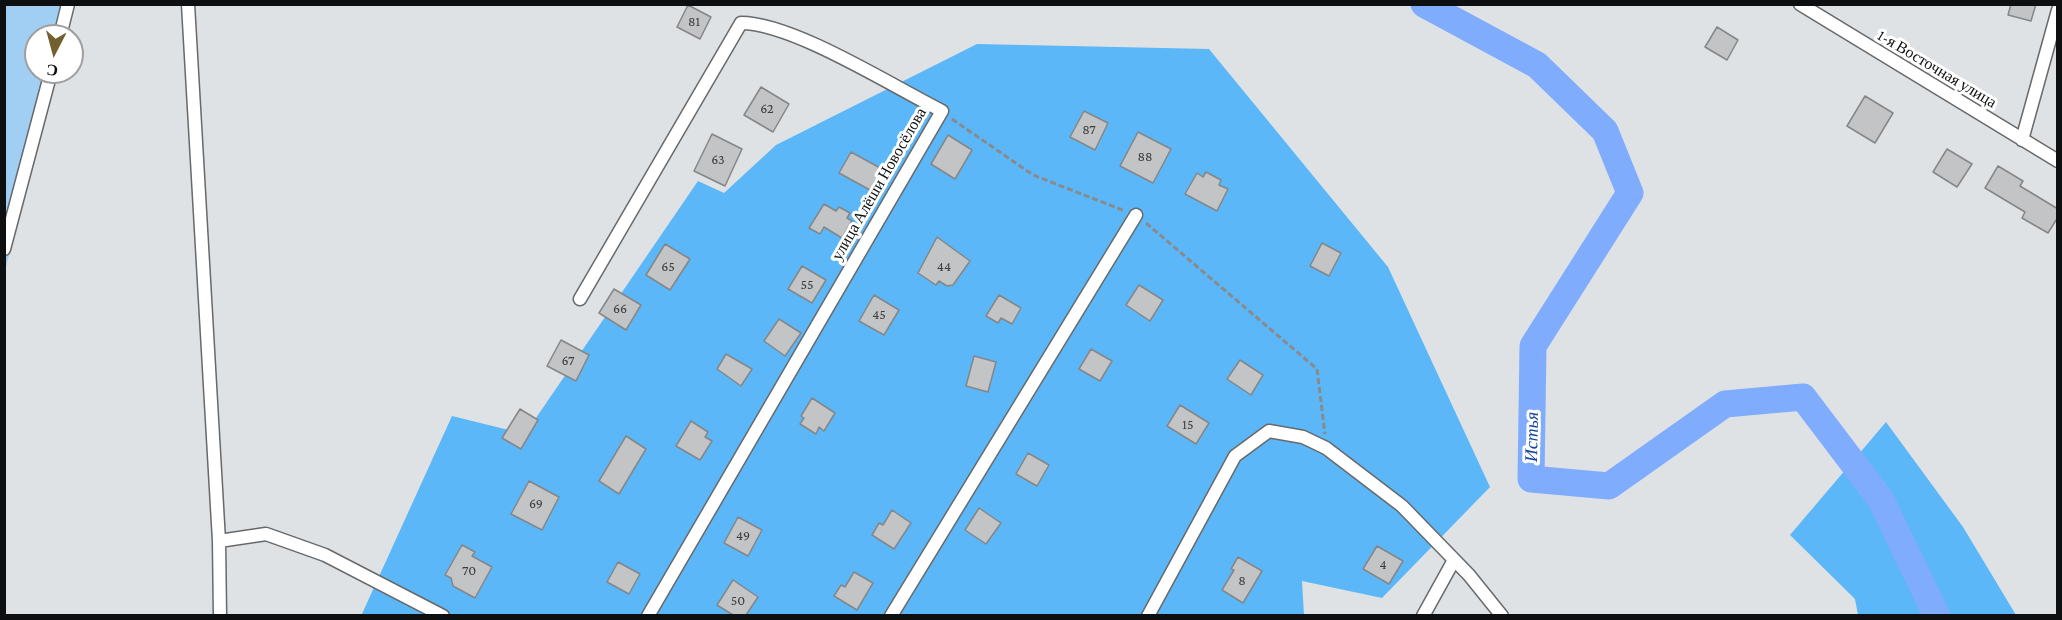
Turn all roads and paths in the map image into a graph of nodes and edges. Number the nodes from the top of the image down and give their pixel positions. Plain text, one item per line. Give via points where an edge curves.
1 (68, 4) edge
2 (188, 4) edge
3 (1800, 4) edge
4 (2058, 10) edge
5 (63, 24) edge
6 (48, 84) edge
7 (942, 111) junction
8 (2022, 140) junction
9 (2058, 161) edge
10 (1136, 215) junction
11 (4, 249) edge
12 (580, 299) dead end
13 (1326, 448) junction
14 (219, 541) junction
15 (1454, 560) junction
16 (220, 615) edge
17 (443, 615) edge
18 (648, 615) edge
19 (891, 615) edge
20 (1148, 615) edge
21 (1423, 615) edge
22 (1502, 615) edge

1 - 5 street
2 - 14 street
3 - 8 street, 1-я Восточная улица
4 - 8 street
6 - 11 street
7 - 10 path via 1033,175
7 - 12 street, улица Алёши Новосёлова via 802,39 757,23 741,23
7 - 18 street, улица Алёши Новосёлова
8 - 9 street, 1-я Восточная улица
10 - 13 path via 1317,369
10 - 19 street
13 - 15 street via 1402,506
13 - 20 street via 1303,437 1269,431 1235,456
14 - 16 street
14 - 17 street via 266,534 325,555
15 - 21 street
15 - 22 street

